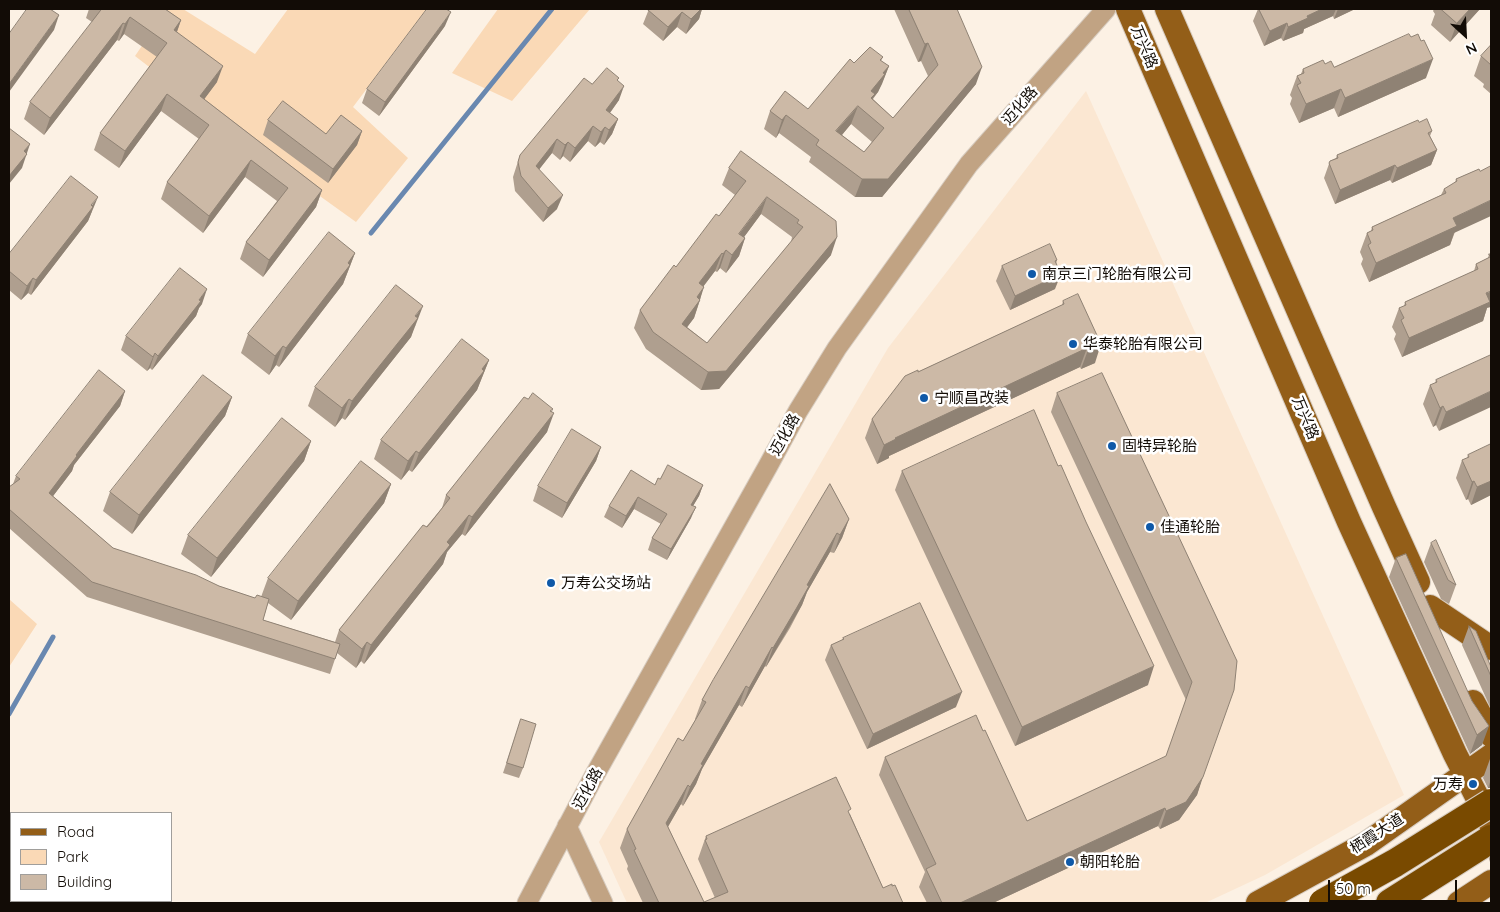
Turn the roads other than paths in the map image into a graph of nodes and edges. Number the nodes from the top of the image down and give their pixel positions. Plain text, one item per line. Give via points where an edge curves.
1 (1106, 9) edge
2 (1128, 9) edge
3 (1167, 9) edge
4 (1430, 607) junction
5 (1446, 643) edge
6 (1491, 648) edge
7 (1462, 678) edge
8 (1491, 735) edge
9 (1491, 756) edge
10 (1465, 774) junction
11 (1491, 803) edge
12 (1491, 824) edge
13 (567, 826) junction
14 (1491, 839) edge
15 (1491, 882) edge
16 (527, 903) edge
17 (603, 903) edge
18 (1258, 903) edge
19 (1323, 903) edge
20 (1390, 903) edge
21 (1459, 903) edge

1 - 13 street, 迈化路 via 969,164 838,348 798,411
2 - 10 main road, 万兴路 via 1350,522
3 - 4 main road
4 - 5 main road
4 - 6 main road
7 - 8 main road
9 - 10 main road, 栖霞大道
10 - 12 main road, 万兴路
10 - 18 main road, 栖霞大道 via 1366,844
11 - 19 highway, bridge
13 - 16 street, 迈化路
13 - 17 street
14 - 20 highway
15 - 21 main road

